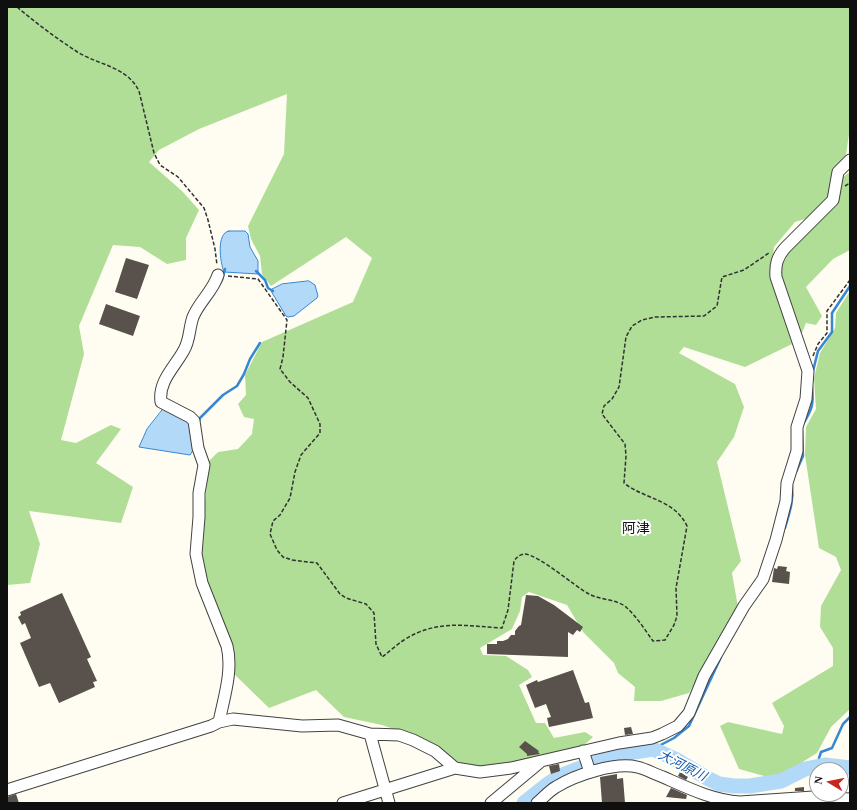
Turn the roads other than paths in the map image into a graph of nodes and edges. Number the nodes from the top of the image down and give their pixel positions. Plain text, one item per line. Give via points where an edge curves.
1 (850, 160) edge
2 (221, 275) road end
3 (219, 722) junction
4 (370, 734) junction
5 (541, 761) junction
6 (587, 763) junction
7 (455, 768) junction
8 (7, 790) edge
9 (385, 790) junction
10 (850, 799) edge
11 (343, 803) edge
12 (389, 803) edge
13 (491, 803) edge
14 (537, 803) edge

1 - 6 street via 838,172 833,200 785,248 776,262 776,277 808,371 806,399 797,427 797,451 788,476 786,501 762,579 704,676 689,713 678,726 652,738 619,742
2 - 3 street via 193,318 188,341 169,372 160,393 160,402 194,421 204,466 199,493 196,554 202,584 230,656
3 - 4 street via 233,719 302,726 338,725
3 - 8 street
4 - 7 street via 398,735 413,740 435,751
4 - 9 street
5 - 6 street
5 - 7 street via 480,772
5 - 13 street
6 - 10 street via 636,767 705,796 730,802 813,797
6 - 14 street
7 - 9 street
9 - 11 street
9 - 12 street

